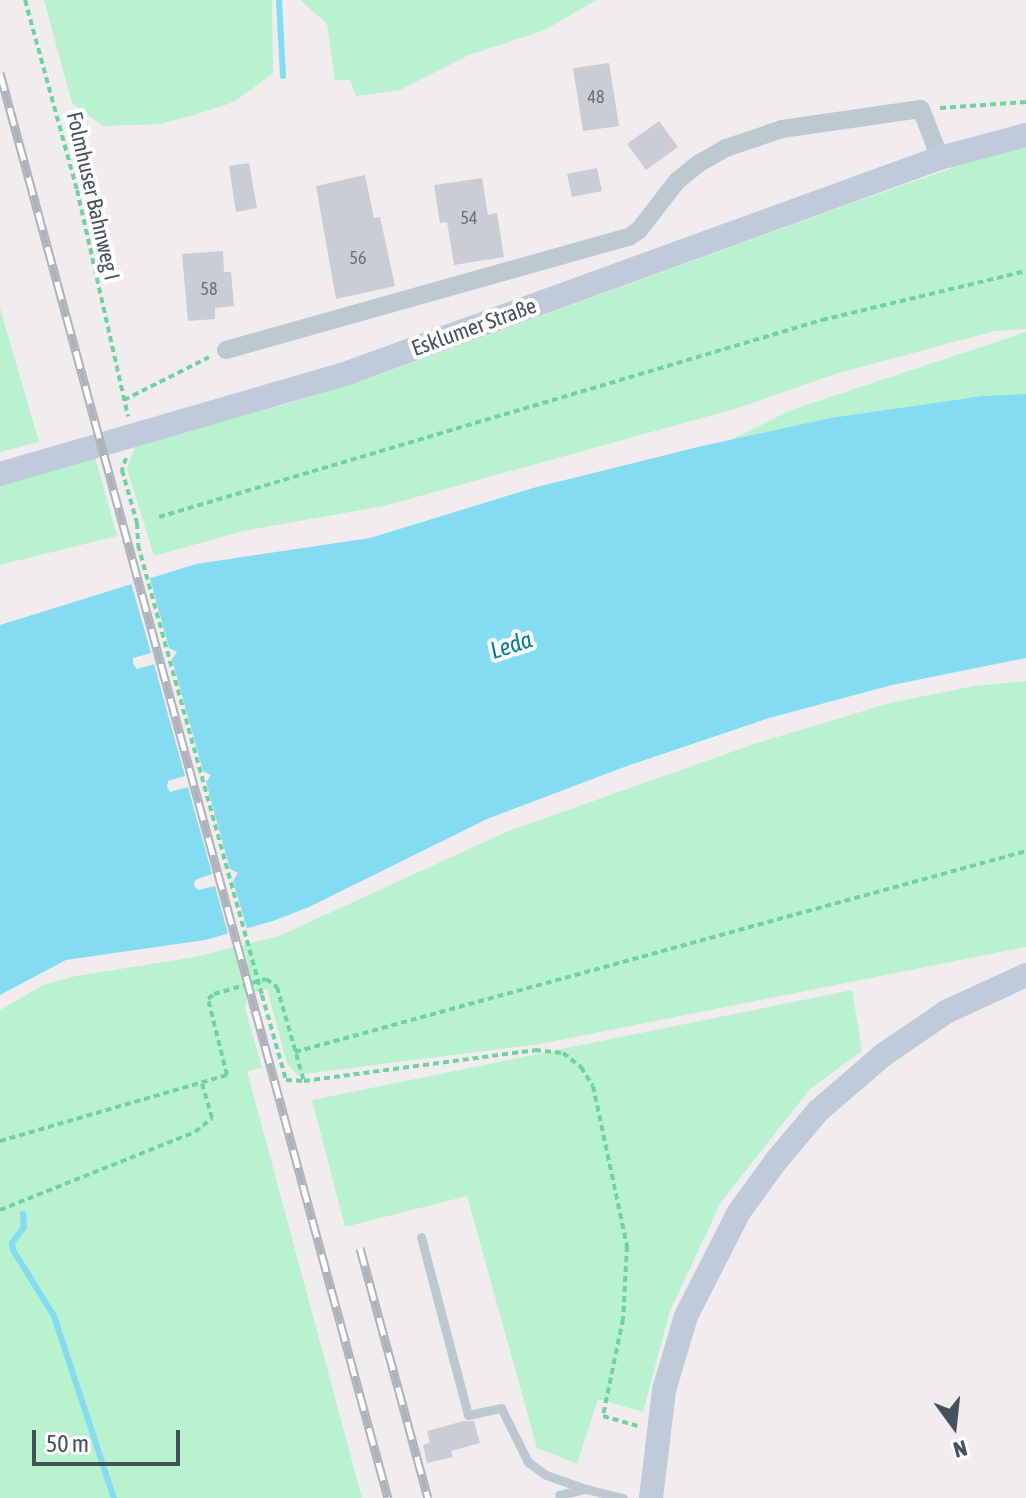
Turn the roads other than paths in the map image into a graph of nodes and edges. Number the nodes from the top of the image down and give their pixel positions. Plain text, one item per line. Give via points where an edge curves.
1 (1026, 135) edge
2 (940, 158) junction
3 (226, 350) road end
4 (0, 474) edge
5 (1026, 975) edge
6 (421, 1237) dead end
7 (586, 1489) junction
8 (559, 1495) dead end
9 (623, 1498) edge
10 (651, 1498) edge

1 - 2 street, Esklumer Straße
2 - 3 street, Esklumer Straße via 921,109 811,123 755,137 726,148 677,181 629,237
2 - 4 street, Esklumer Straße via 350,372
5 - 10 street via 946,1012 883,1055 818,1111 739,1212 673,1352 656,1431
6 - 7 lane via 468,1415 501,1408 528,1462 546,1475
7 - 8 lane
7 - 9 lane

